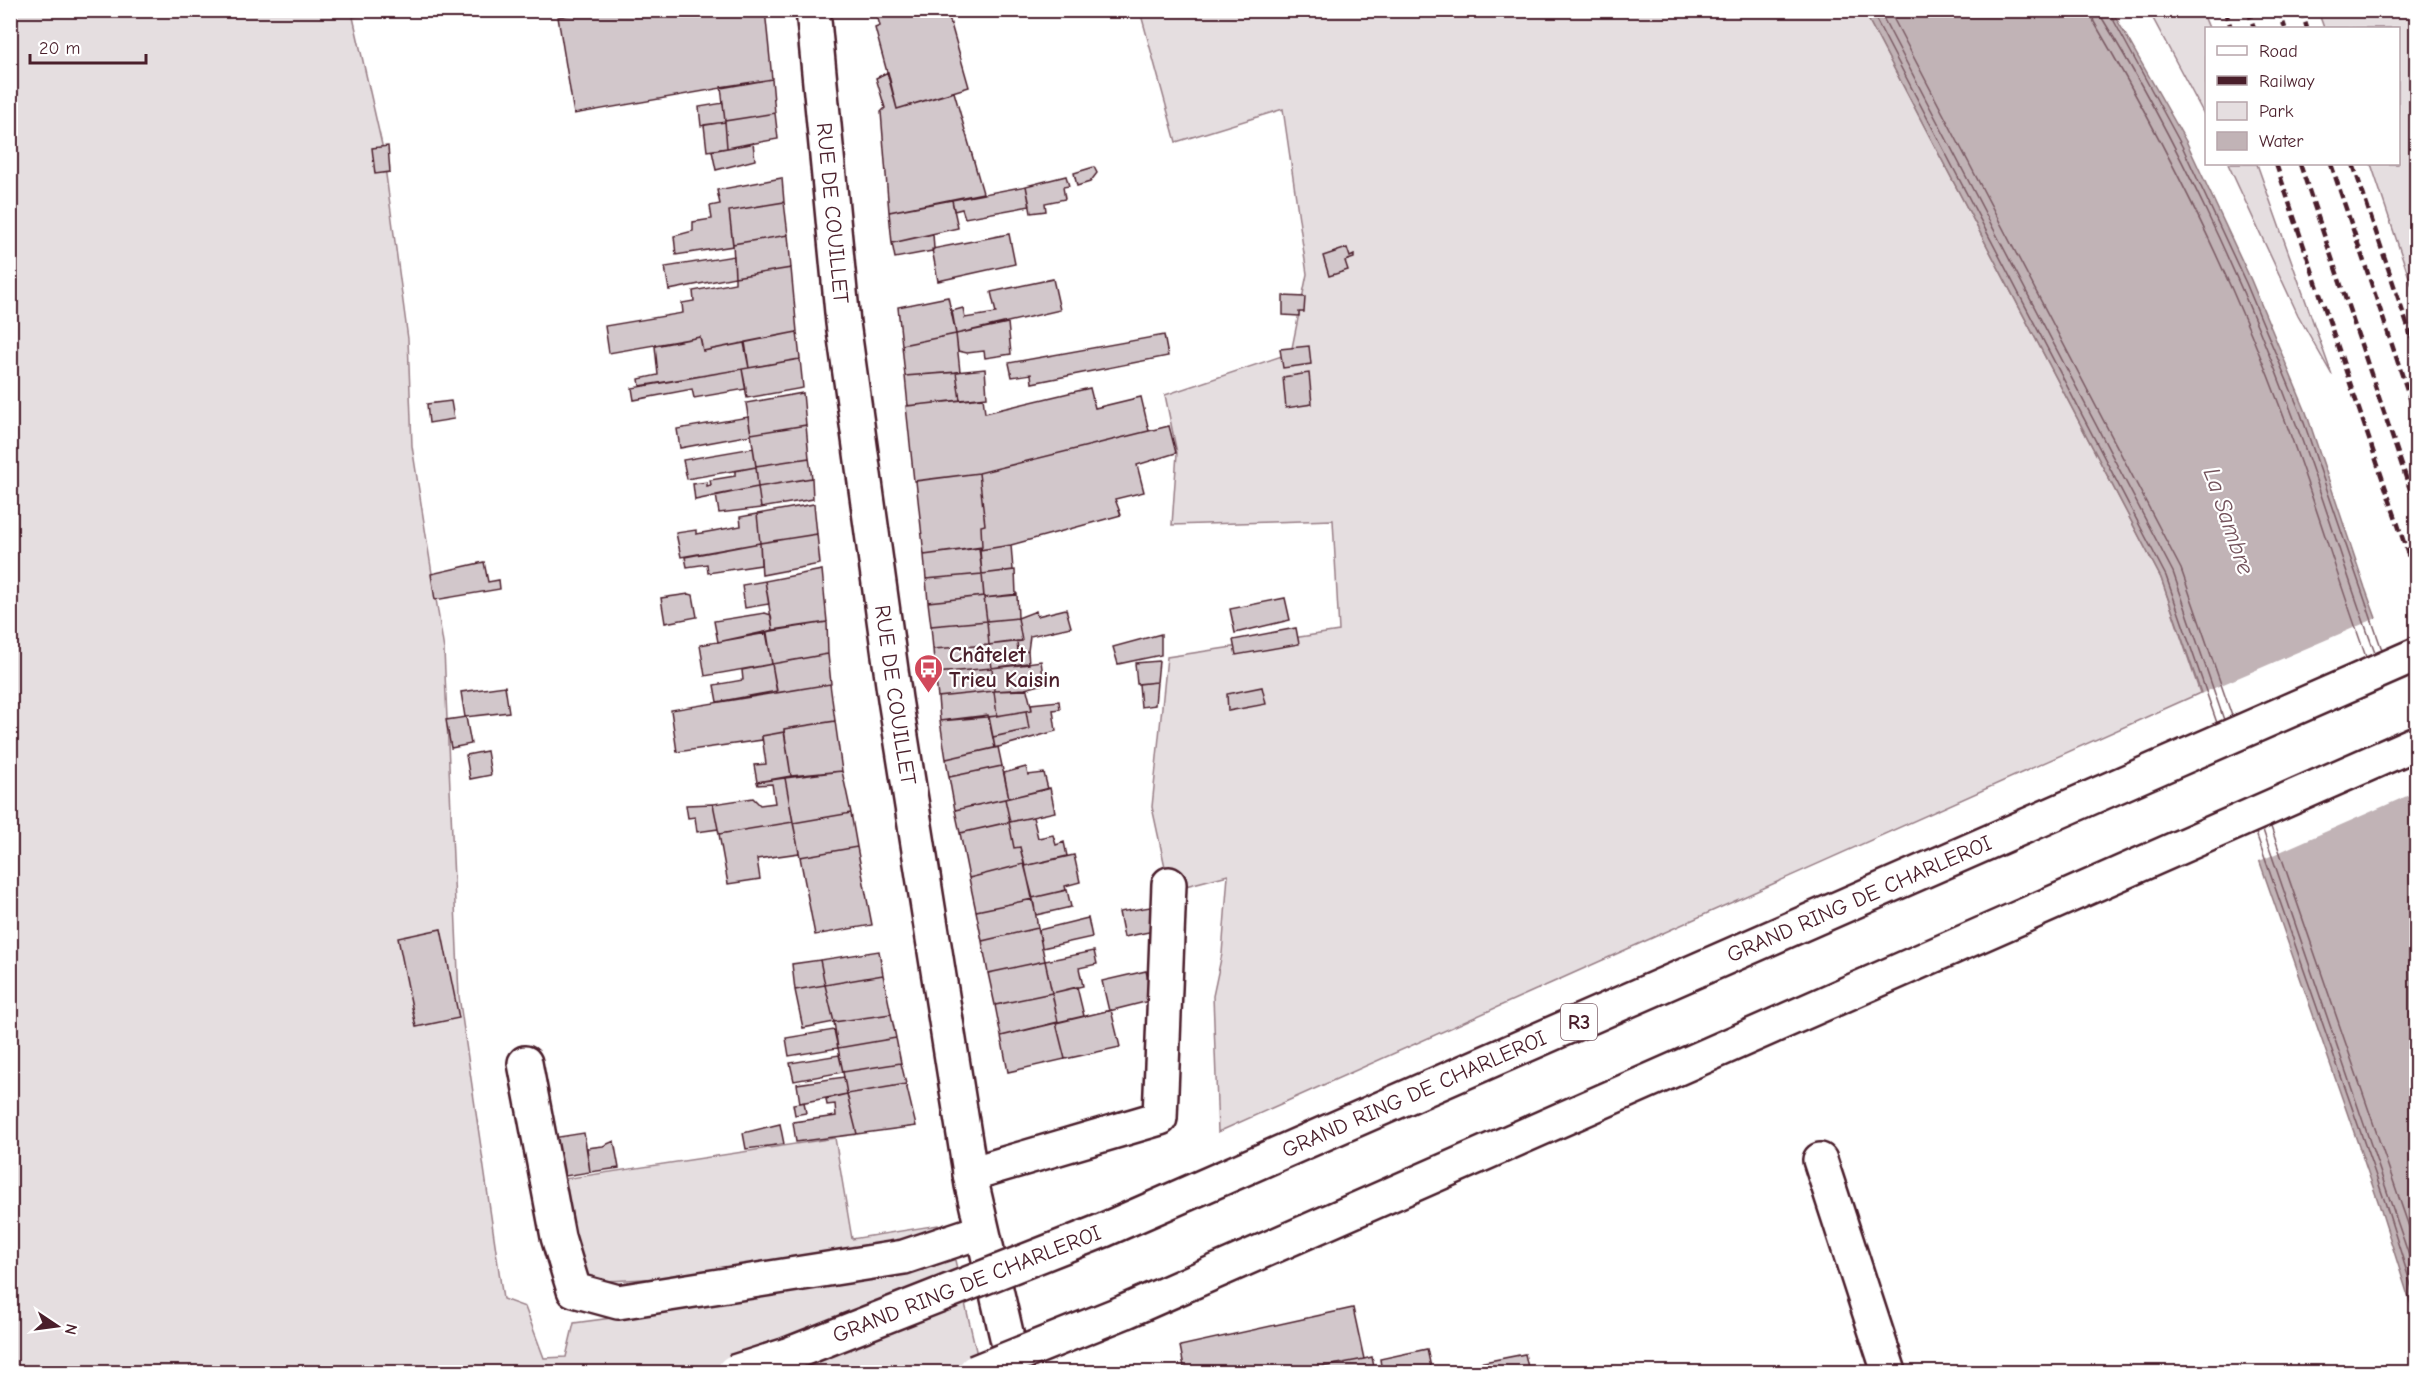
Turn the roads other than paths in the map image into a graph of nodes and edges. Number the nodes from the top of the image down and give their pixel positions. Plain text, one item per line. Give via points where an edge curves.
1 (813, 10) edge
2 (2416, 655) edge
3 (2416, 743) edge
4 (1169, 884) dead end
5 (525, 1063) dead end
6 (1820, 1160) dead end
7 (970, 1174) junction
8 (982, 1231) junction
9 (734, 1372) edge
10 (975, 1372) edge
11 (1015, 1372) edge
12 (1889, 1372) edge

1 - 7 main road, RUE DE COUILLET via 843,323 895,699
2 - 9 main road, GRAND RING DE CHARLEROI / R3, bridge via 1104,1230
3 - 10 main road, bridge via 1124,1312
4 - 7 main road via 1160,1118
5 - 8 main road via 558,1237 574,1290 618,1302 904,1257
6 - 12 main road
7 - 8 main road, RUE DE COUILLET
8 - 11 main road, RUE DE COUILLET

